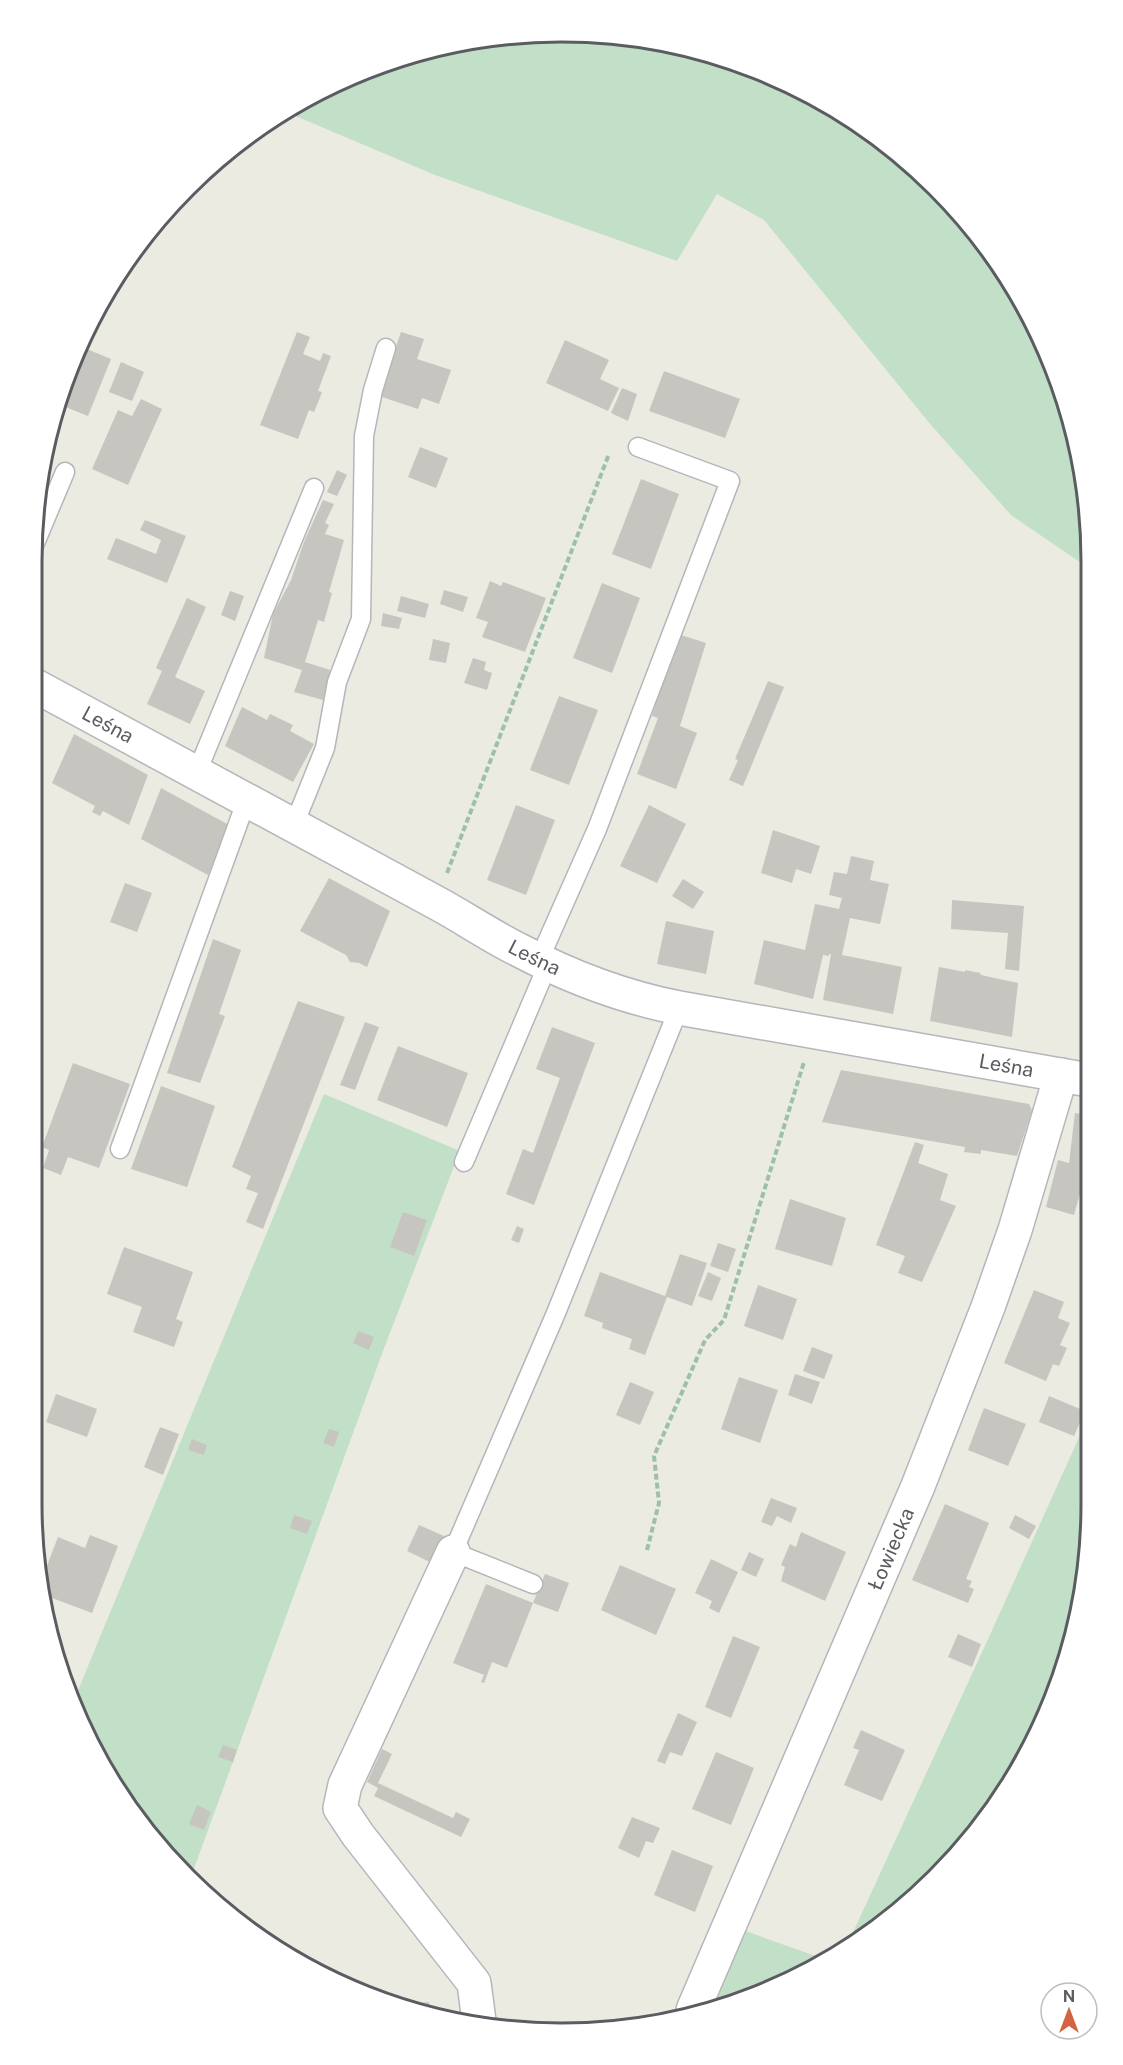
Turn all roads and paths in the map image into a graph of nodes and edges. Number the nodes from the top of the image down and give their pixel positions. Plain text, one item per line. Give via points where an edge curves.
1 (386, 348) dead end
2 (638, 447) dead end
3 (609, 454) dead end
4 (65, 472) dead end
5 (315, 488) dead end
6 (43, 523) edge
7 (42, 689) edge
8 (197, 772) junction
9 (247, 799) junction
10 (294, 825) junction
11 (436, 902) junction
12 (544, 962) junction
13 (679, 1008) junction
14 (812, 1033) junction
15 (1075, 1078) edge
16 (120, 1149) dead end
17 (464, 1162) dead end
18 (647, 1550) dead end
19 (453, 1552) junction
20 (533, 1584) dead end
21 (695, 2005) edge
22 (478, 2016) edge

1 - 10 lane via 364,436 361,619 337,682 325,748
2 - 12 lane via 730,481
3 - 11 path
4 - 6 lane
5 - 8 lane
7 - 8 street, Leśna
8 - 9 street, Leśna
9 - 10 street, Leśna
9 - 16 lane
10 - 11 street, Leśna
11 - 12 street, Leśna
12 - 13 street, Leśna via 630,995
12 - 17 lane
13 - 14 street, Leśna
13 - 19 lane via 556,1313
14 - 15 street, Leśna
14 - 18 path via 724,1320 705,1340 654,1456 659,1503
15 - 21 street, Łowiecka via 922,1475
19 - 20 lane
19 - 22 street via 345,1785 340,1808 474,1983

